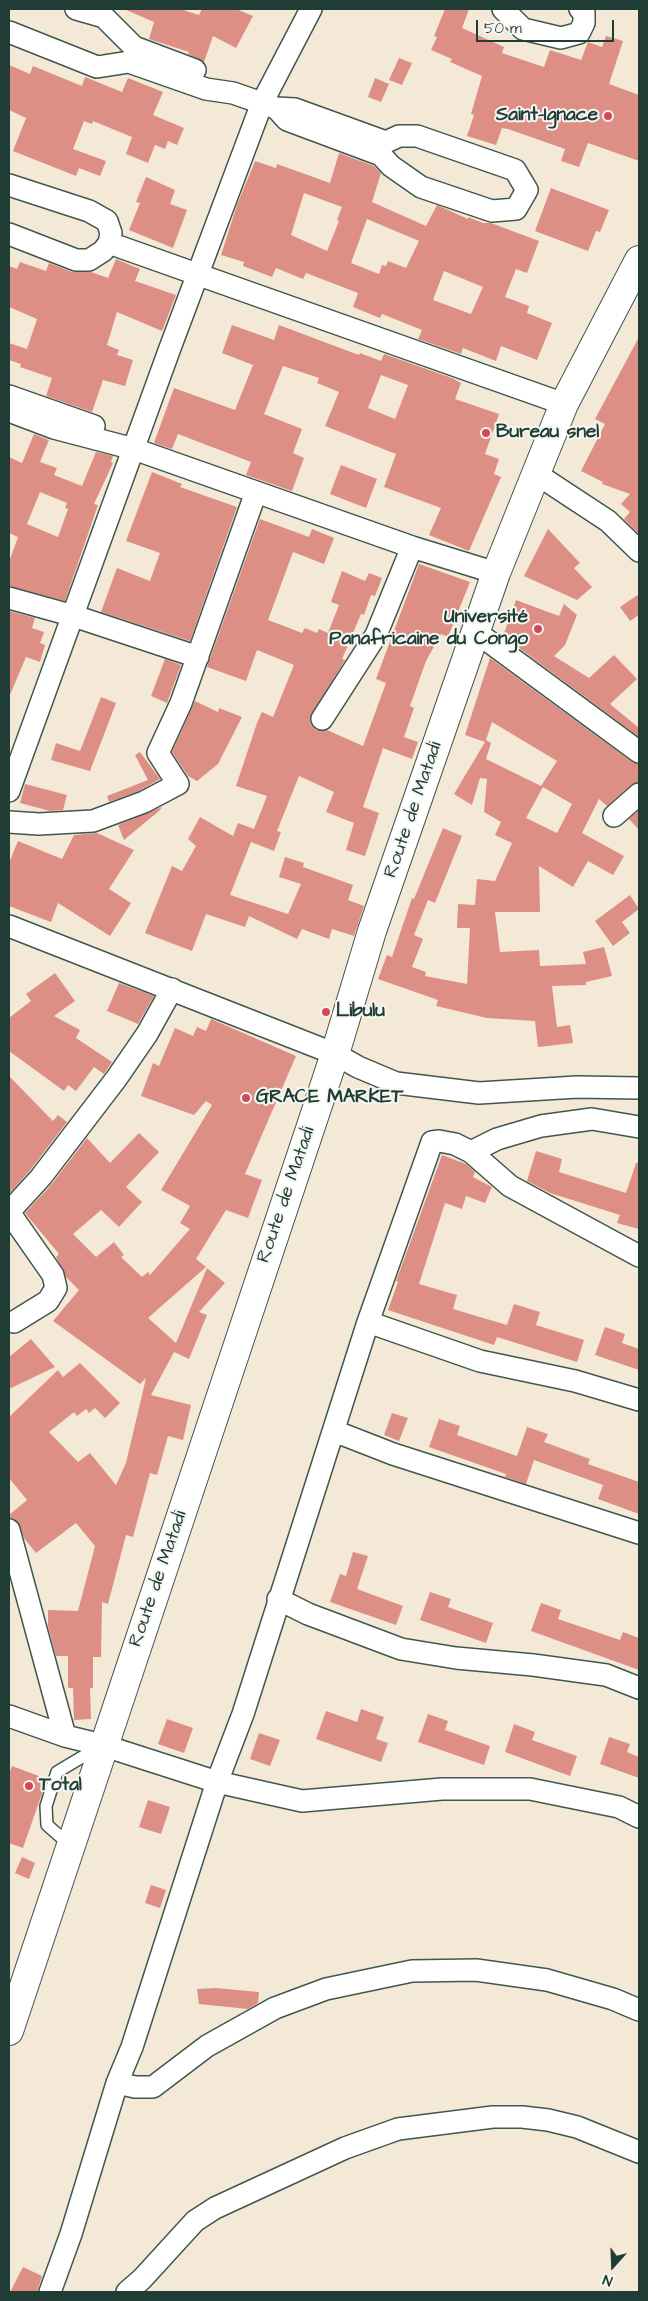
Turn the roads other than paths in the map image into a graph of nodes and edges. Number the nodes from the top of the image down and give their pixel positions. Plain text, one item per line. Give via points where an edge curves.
1 (76, 9) edge
2 (311, 9) edge
3 (503, 9) edge
4 (580, 9) edge
5 (9, 32) edge
6 (132, 54) junction
7 (269, 105) junction
8 (383, 148) junction
9 (9, 185) edge
10 (9, 234) edge
11 (109, 243) junction
12 (639, 260) edge
13 (199, 274) junction
14 (9, 396) edge
15 (564, 404) junction
16 (9, 411) edge
17 (113, 442) junction
18 (134, 449) junction
19 (535, 473) junction
20 (256, 492) junction
21 (412, 547) junction
22 (639, 551) edge
23 (496, 573) junction
24 (9, 598) edge
25 (74, 616) junction
26 (476, 632) junction
27 (198, 657) junction
28 (322, 719) dead end
29 (639, 752) edge
30 (9, 790) edge
31 (639, 794) edge
32 (614, 816) dead end
33 (9, 822) edge
34 (9, 926) edge
35 (172, 989) junction
36 (335, 1054) junction
37 (639, 1088) edge
38 (639, 1127) edge
39 (471, 1152) junction
40 (9, 1212) edge
41 (639, 1256) edge
42 (14, 1322) dead end
43 (368, 1322) junction
44 (639, 1400) edge
45 (334, 1431) junction
46 (9, 1530) edge
47 (639, 1534) edge
48 (278, 1599) junction
49 (639, 1688) edge
50 (9, 1716) edge
51 (65, 1736) junction
52 (102, 1745) junction
53 (217, 1782) junction
54 (639, 1817) edge
55 (639, 2010) edge
56 (9, 2031) edge
57 (117, 2083) junction
58 (639, 2152) edge
59 (50, 2292) edge
60 (127, 2292) edge

1 - 6 street via 104,17
2 - 7 street
3 - 4 street via 523,29 562,38 579,33 584,23 584,12
5 - 6 street via 97,67
6 - 7 street via 206,89 233,93
7 - 8 street via 295,109
7 - 13 street
8 - 8 street via 391,166 421,187 492,211 516,209 526,190 515,170 417,136 398,136
9 - 11 street via 101,217 107,221 111,233
10 - 11 street via 76,260 89,260
11 - 13 street
12 - 15 highway, Route de Matadi
13 - 15 street
13 - 18 street
14 - 17 street via 98,427
15 - 19 highway, Route de Matadi
16 - 17 street via 54,428
17 - 18 street
18 - 20 street
18 - 25 street
19 - 22 street via 608,521
19 - 23 highway, Route de Matadi
20 - 21 street
20 - 27 street
21 - 23 street
21 - 28 street via 376,635
23 - 26 highway, Route de Matadi
24 - 25 street
25 - 27 street
25 - 30 street
26 - 29 street
26 - 36 highway, Route de Matadi via 372,931
27 - 33 street via 158,753 178,784 144,802 93,821
31 - 32 street
34 - 35 street
35 - 36 street
35 - 40 street via 147,1034 116,1079 41,1178
36 - 37 street via 396,1083 478,1093 577,1087
36 - 52 highway, Route de Matadi
38 - 39 street via 592,1119 541,1126
39 - 41 street via 510,1186
39 - 43 street via 439,1140 432,1142
40 - 42 street via 53,1275 56,1288 48,1302
43 - 44 street via 480,1361 575,1381
43 - 45 street
45 - 47 street via 393,1454
45 - 48 street
46 - 51 street
48 - 49 street via 401,1650 606,1675
48 - 53 street via 243,1714
50 - 51 street
51 - 52 street
52 - 53 street
52 - 56 highway, Route de Matadi
53 - 54 street via 302,1801 442,1789 530,1789 619,1806
53 - 57 street via 132,2047
55 - 57 street via 547,1980 476,1970 412,1971 326,1989 275,2008 207,2046 153,2087
57 - 59 street
58 - 60 street via 577,2127 522,2117 493,2117 398,2128 344,2148 216,2208 195,2221

